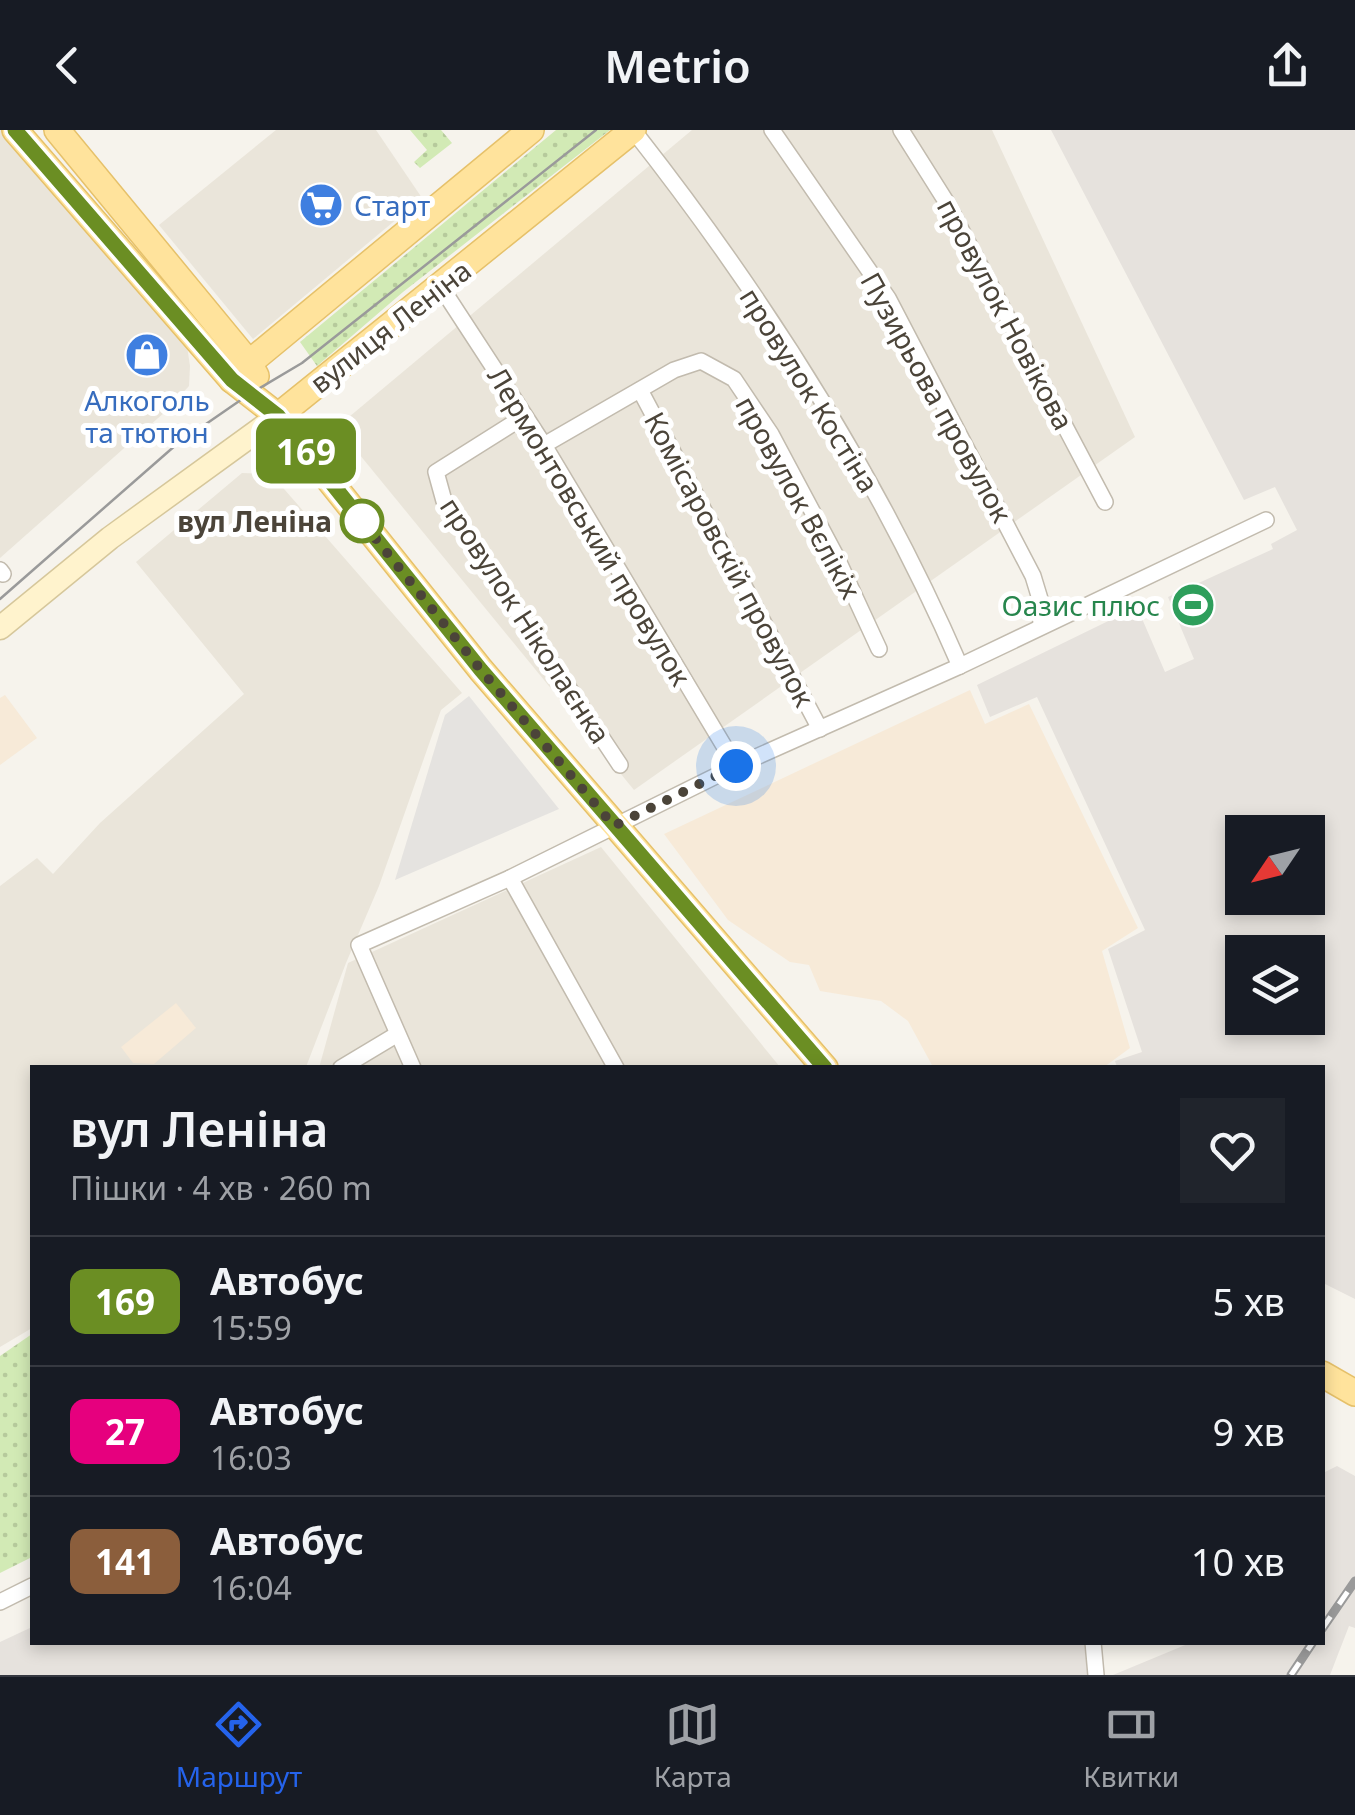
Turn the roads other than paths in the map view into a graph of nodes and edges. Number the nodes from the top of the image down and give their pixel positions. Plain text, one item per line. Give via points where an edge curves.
1 (15, 130) edge
2 (56, 130) edge
3 (531, 130) edge
4 (633, 130) edge
5 (772, 130) edge
6 (901, 130) edge
7 (441, 286) junction
8 (240, 371) junction
9 (640, 390) junction
10 (278, 416) junction
11 (524, 416) junction
12 (544, 444) junction
13 (1105, 502) dead end
14 (1266, 520) dead end
15 (1041, 626) junction
16 (0, 628) edge
17 (879, 648) dead end
18 (960, 666) junction
19 (820, 729) junction
20 (620, 765) dead end
21 (736, 766) junction
22 (614, 826) junction
23 (510, 878) junction
24 (396, 1035) junction
25 (346, 1065) edge
26 (411, 1065) edge
27 (614, 1065) edge
28 (822, 1065) edge
29 (1326, 1376) edge
30 (1355, 1392) edge
31 (30, 1587) edge
32 (0, 1602) edge
33 (1093, 1645) edge
34 (1096, 1675) edge

1 - 8 main road
2 - 8 main road
3 - 8 main road
4 - 7 main road, вулиця Леніна
4 - 18 street, провулок Костіна via 754,296 837,426 926,586
5 - 15 street, Пузирьова провулок via 888,298 1033,576
6 - 13 street, провулок Новікова via 948,203
7 - 10 main road, вулиця Леніна
7 - 11 street, Лермонтовський провулок
8 - 10 main road
9 - 12 street, провулок Вєлікіх
9 - 17 street, провулок Вєлікіх via 701,361 734,379 771,434
9 - 19 street, Комісаровскій провулок
10 - 16 street, вулиця Леніна
10 - 22 main road
11 - 12 street, Лермонтовський провулок
11 - 20 street, провулок Ніколаєнка via 436,472 444,501
12 - 21 street, Лермонтовський провулок
14 - 15 street
15 - 18 street
18 - 19 street
19 - 21 street
21 - 22 street
22 - 23 street
22 - 28 main road
23 - 24 street via 359,945
23 - 27 street
24 - 25 street
24 - 26 street
29 - 30 main road
31 - 32 street
33 - 34 street

